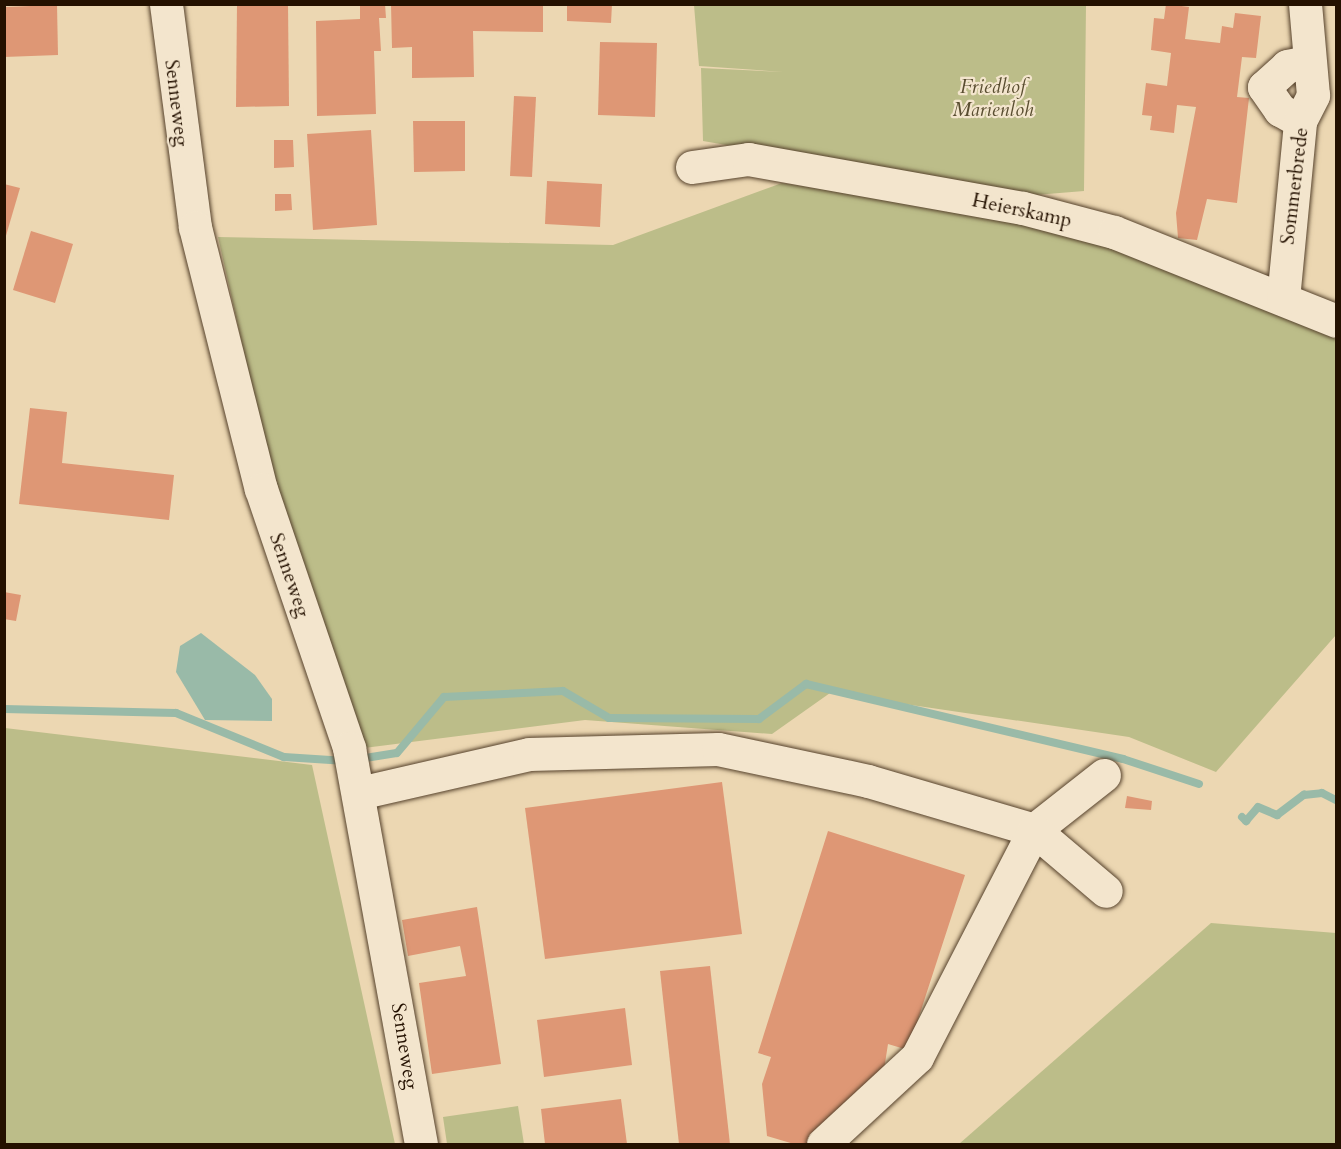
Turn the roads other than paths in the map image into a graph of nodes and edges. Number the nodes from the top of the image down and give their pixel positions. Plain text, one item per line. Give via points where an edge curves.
1 (166, 4) edge
2 (1305, 4) edge
3 (1307, 62) junction
4 (1300, 121) junction
5 (692, 167) dead end
6 (1283, 298) junction
7 (1336, 321) edge
8 (354, 772) junction
9 (1104, 775) dead end
10 (1034, 830) junction
11 (1106, 891) dead end
12 (421, 1144) edge
13 (823, 1144) edge

1 - 8 street, Senneweg via 195,227 215,317 261,489
2 - 3 street, Sommerbrede
3 - 4 street, Sommerbrede via 1313,95
3 - 4 street via 1287,66 1264,87 1280,110
4 - 6 street, Sommerbrede
5 - 6 street, Heierskamp via 748,159 1023,208 1114,232
6 - 7 street, Heierskamp
8 - 10 street via 529,754 718,749 868,781
8 - 12 street, Senneweg
9 - 10 street
10 - 11 street
10 - 13 street via 917,1057

